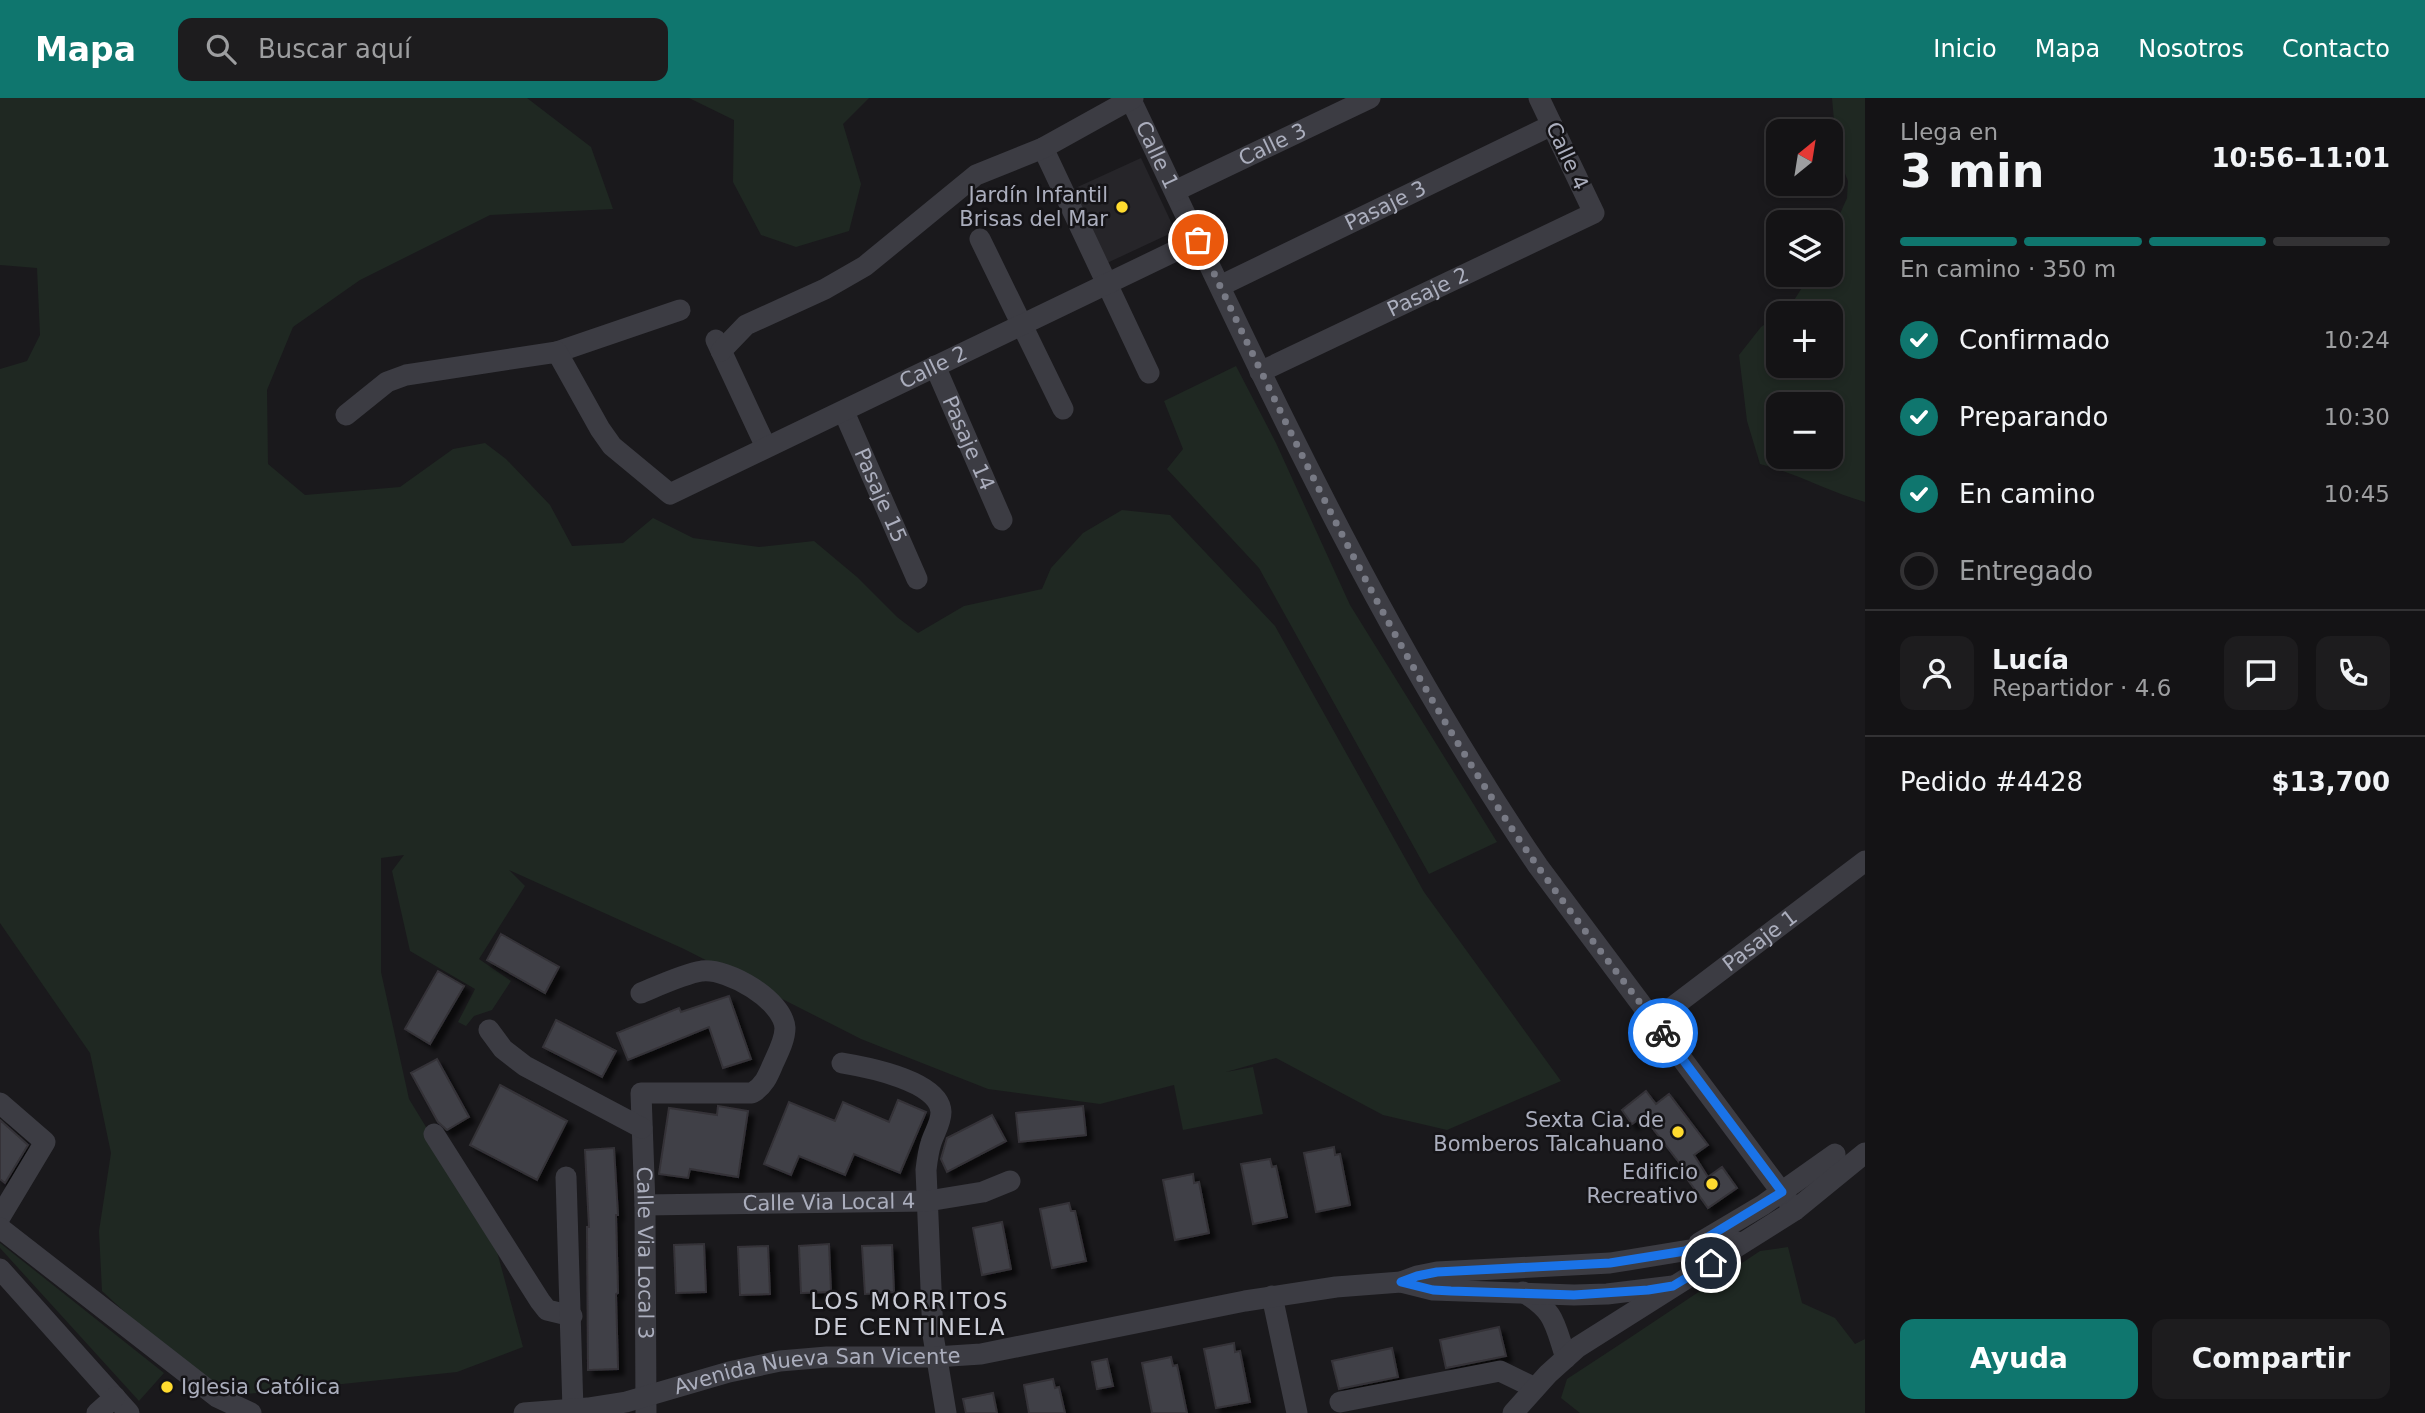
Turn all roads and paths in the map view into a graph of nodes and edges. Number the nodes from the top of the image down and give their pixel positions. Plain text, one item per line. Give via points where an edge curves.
1 (1131, 98) edge
2 (1370, 98) edge
3 (1539, 98) edge
4 (1552, 125) junction
5 (1044, 148) junction
6 (1175, 191) junction
7 (1594, 213) joint
8 (980, 239) dead end
9 (1198, 240) junction
10 (1106, 284) junction
11 (1220, 286) junction
12 (680, 310) dead end
13 (1022, 325) junction
14 (557, 352) junction
15 (935, 366) junction
16 (1260, 372) junction
17 (1150, 373) dead end
18 (1063, 409) dead end
19 (844, 412) junction
20 (346, 415) dead end
21 (766, 447) junction
22 (1002, 520) dead end
23 (917, 579) dead end
24 (1865, 861) edge
25 (641, 993) dead end
26 (1654, 1021) junction
27 (489, 1030) dead end
28 (842, 1063) dead end
29 (0, 1103) edge
30 (642, 1128) junction
31 (434, 1134) dead end
32 (1865, 1153) edge
33 (1835, 1154) dead end
34 (566, 1177) dead end
35 (1010, 1181) dead end
36 (1782, 1192) junction
37 (928, 1201) junction
38 (645, 1205) junction
39 (1795, 1210) junction
40 (0, 1217) edge
41 (0, 1228) edge
42 (1748, 1240) junction
43 (1685, 1251) junction
44 (0, 1269) edge
45 (1401, 1282) junction
46 (1673, 1286) junction
47 (1522, 1292) junction
48 (1272, 1296) junction
49 (572, 1316) junction
50 (935, 1357) junction
51 (1566, 1358) junction
52 (1535, 1388) junction
53 (1340, 1402) dead end
54 (122, 1405) edge
55 (646, 1405) edge
56 (573, 1410) junction
57 (97, 1413) edge
58 (251, 1413) edge
59 (524, 1413) edge
60 (946, 1413) edge
61 (1297, 1413) edge
62 (1513, 1413) edge

1 - 5 street
1 - 6 street, Calle 1
2 - 6 street, Calle 3
3 - 4 street, Calle 4
4 - 7 street, Calle 4
4 - 11 street, Pasaje 3
5 - 10 street
5 - 21 street via 976,175 865,266 746,326 718,346
6 - 9 street, Calle 1
7 - 16 street, Pasaje 2
8 - 13 street
9 - 10 street, Calle 2
9 - 11 street, Calle 1
10 - 13 street, Calle 2
10 - 17 street
11 - 16 street, Calle 1
12 - 14 street
13 - 15 street, Calle 2
13 - 18 street
14 - 20 street via 407,375 387,382
14 - 21 street, Calle 2 via 612,446 670,494
15 - 19 street, Calle 2
15 - 22 street, Pasaje 14
16 - 26 street, Calle 1 via 1430,697 1502,815
19 - 21 street, Calle 2
19 - 23 street, Pasaje 15
24 - 26 street, Pasaje 1
25 - 30 street, Calle Via Local 3 via 703,971 728,975 754,988 779,1012 785,1028 767,1079 752,1093 641,1093
26 - 36 street, Calle 1
27 - 30 street via 519,1062
28 - 37 street via 905,1079 939,1102 941,1114 926,1171
29 - 40 street via 45,1142
30 - 38 street, Calle Via Local 3
31 - 49 street via 540,1301 547,1310
32 - 39 street
33 - 36 street
34 - 49 street
35 - 37 street, Calle Via Local 4 via 983,1192
36 - 39 street, Calle 1
36 - 43 street
37 - 38 street, Calle Via Local 4
37 - 50 street
38 - 55 street, Calle Via Local 3
39 - 42 street
41 - 58 street via 210,1391
42 - 43 street, Avenida Nueva San Vicente
42 - 46 street
43 - 45 street, Avenida Nueva San Vicente via 1598,1264 1437,1272
44 - 54 street
45 - 47 street, Avenida Nueva San Vicente via 1433,1290
45 - 48 street, Avenida Nueva San Vicente
46 - 47 street, Avenida Nueva San Vicente via 1607,1294
46 - 51 street
47 - 51 street via 1551,1315
48 - 50 street, Avenida Nueva San Vicente via 981,1354
48 - 61 street
49 - 56 street
50 - 55 street, Avenida Nueva San Vicente via 780,1361 729,1372
50 - 60 street
51 - 52 street
52 - 53 street via 1500,1371
52 - 62 street
54 - 57 street
55 - 56 street, Avenida Nueva San Vicente
56 - 59 street, Avenida Nueva San Vicente

